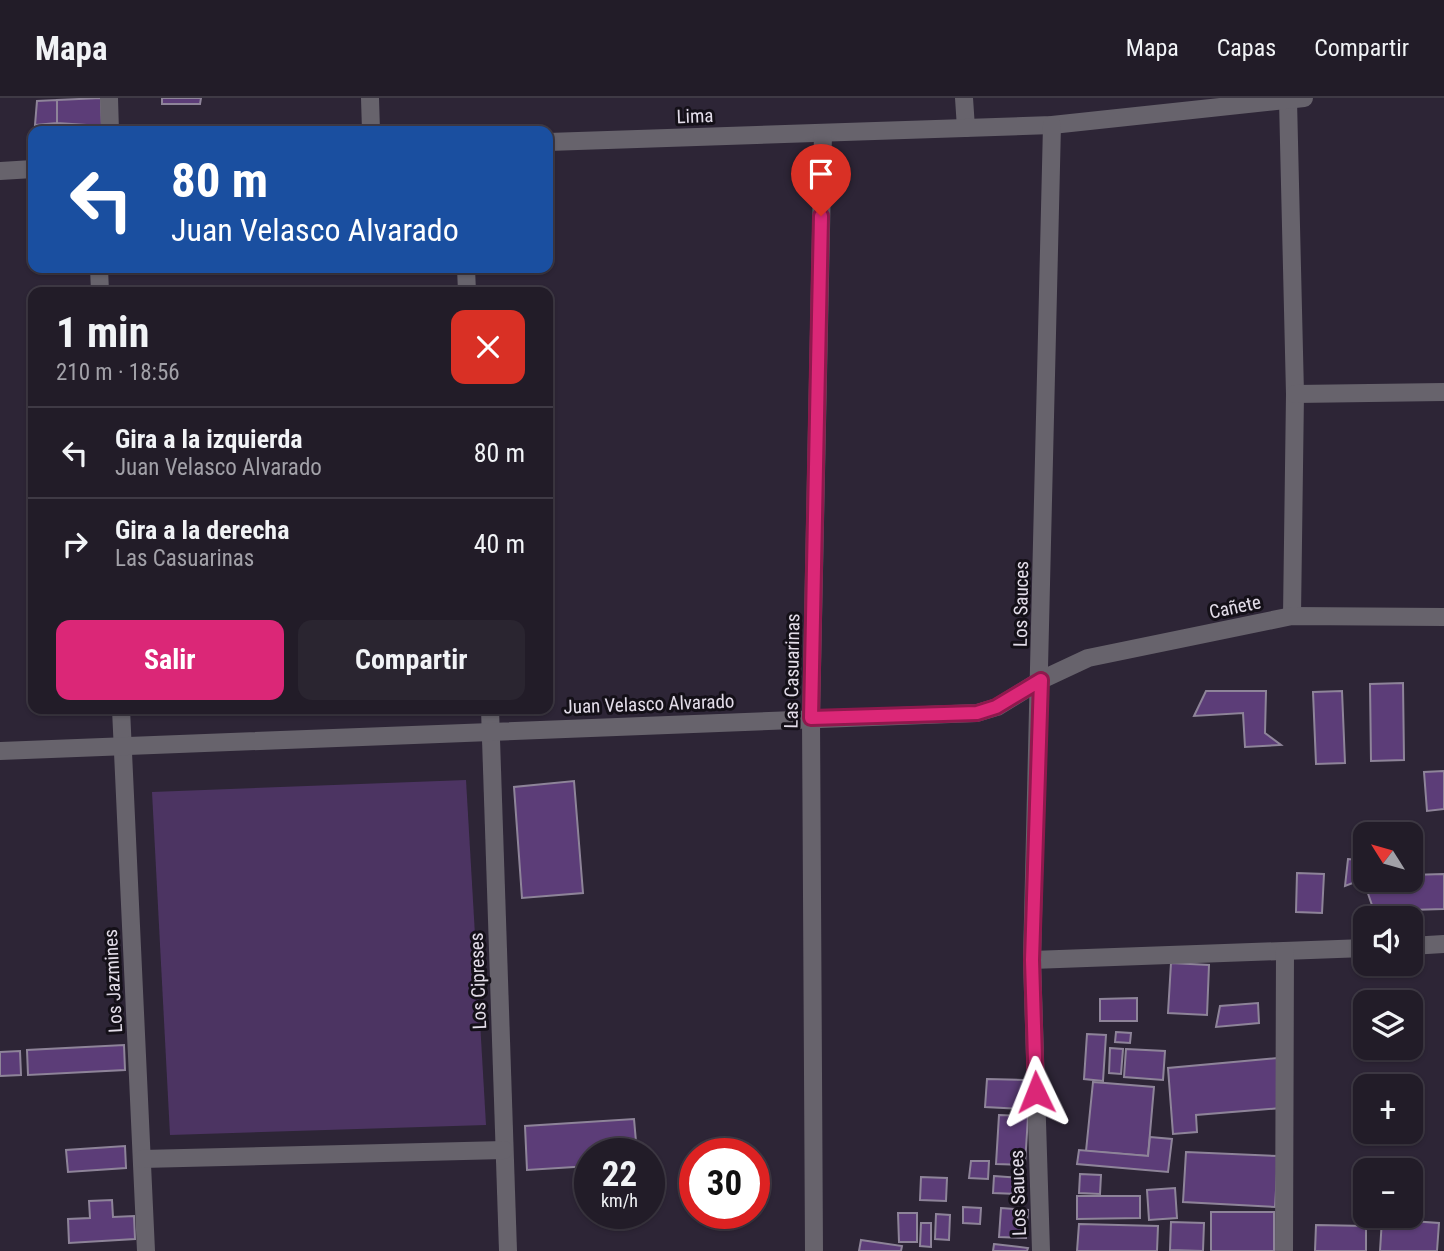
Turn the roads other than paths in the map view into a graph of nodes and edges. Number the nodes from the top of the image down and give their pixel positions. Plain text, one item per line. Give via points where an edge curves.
1 (109, 98) edge
2 (370, 98) edge
3 (964, 98) edge
4 (1296, 99) edge
5 (1052, 125) junction
6 (110, 126) edge
7 (371, 126) edge
8 (966, 128) junction
9 (823, 133) junction
10 (553, 142) edge
11 (28, 169) edge
12 (0, 171) edge
13 (1444, 393) edge
14 (1294, 394) junction
15 (1292, 617) junction
16 (1444, 617) edge
17 (1041, 680) junction
18 (121, 714) edge
19 (490, 714) edge
20 (811, 718) junction
21 (491, 731) junction
22 (123, 746) junction
23 (0, 751) edge
24 (1444, 944) edge
25 (1423, 945) edge
26 (1353, 948) edge
27 (1285, 951) junction
28 (1032, 960) junction
29 (504, 1150) junction
30 (142, 1158) junction
31 (146, 1251) edge
32 (508, 1251) edge
33 (814, 1251) edge
34 (1041, 1251) edge
35 (1284, 1251) edge

1 - 6 street
2 - 7 street
3 - 8 street
4 - 5 street, Lima
4 - 14 street
5 - 8 street, Lima
5 - 17 street, Los Sauces
8 - 9 street, Lima
9 - 10 street, Lima
9 - 20 street, Las Casuarinas
11 - 12 street
13 - 14 street
14 - 15 street
15 - 16 street, Cañete
15 - 17 street, Cañete via 1088,658
17 - 20 street, Juan Velasco Alvarado via 977,713
17 - 28 street, Los Sauces
18 - 22 street, Los Jazmines
19 - 21 street, Los Cipreses
20 - 21 street, Juan Velasco Alvarado
20 - 33 street, Las Casuarinas
21 - 22 street, Juan Velasco Alvarado
21 - 29 street, Los Cipreses
22 - 23 street, Juan Velasco Alvarado
22 - 30 street, Los Jazmines
24 - 25 street
26 - 27 street
27 - 28 street
27 - 35 street
28 - 34 street, Los Sauces
29 - 30 street
29 - 32 street, Los Cipreses
30 - 31 street, Los Jazmines

